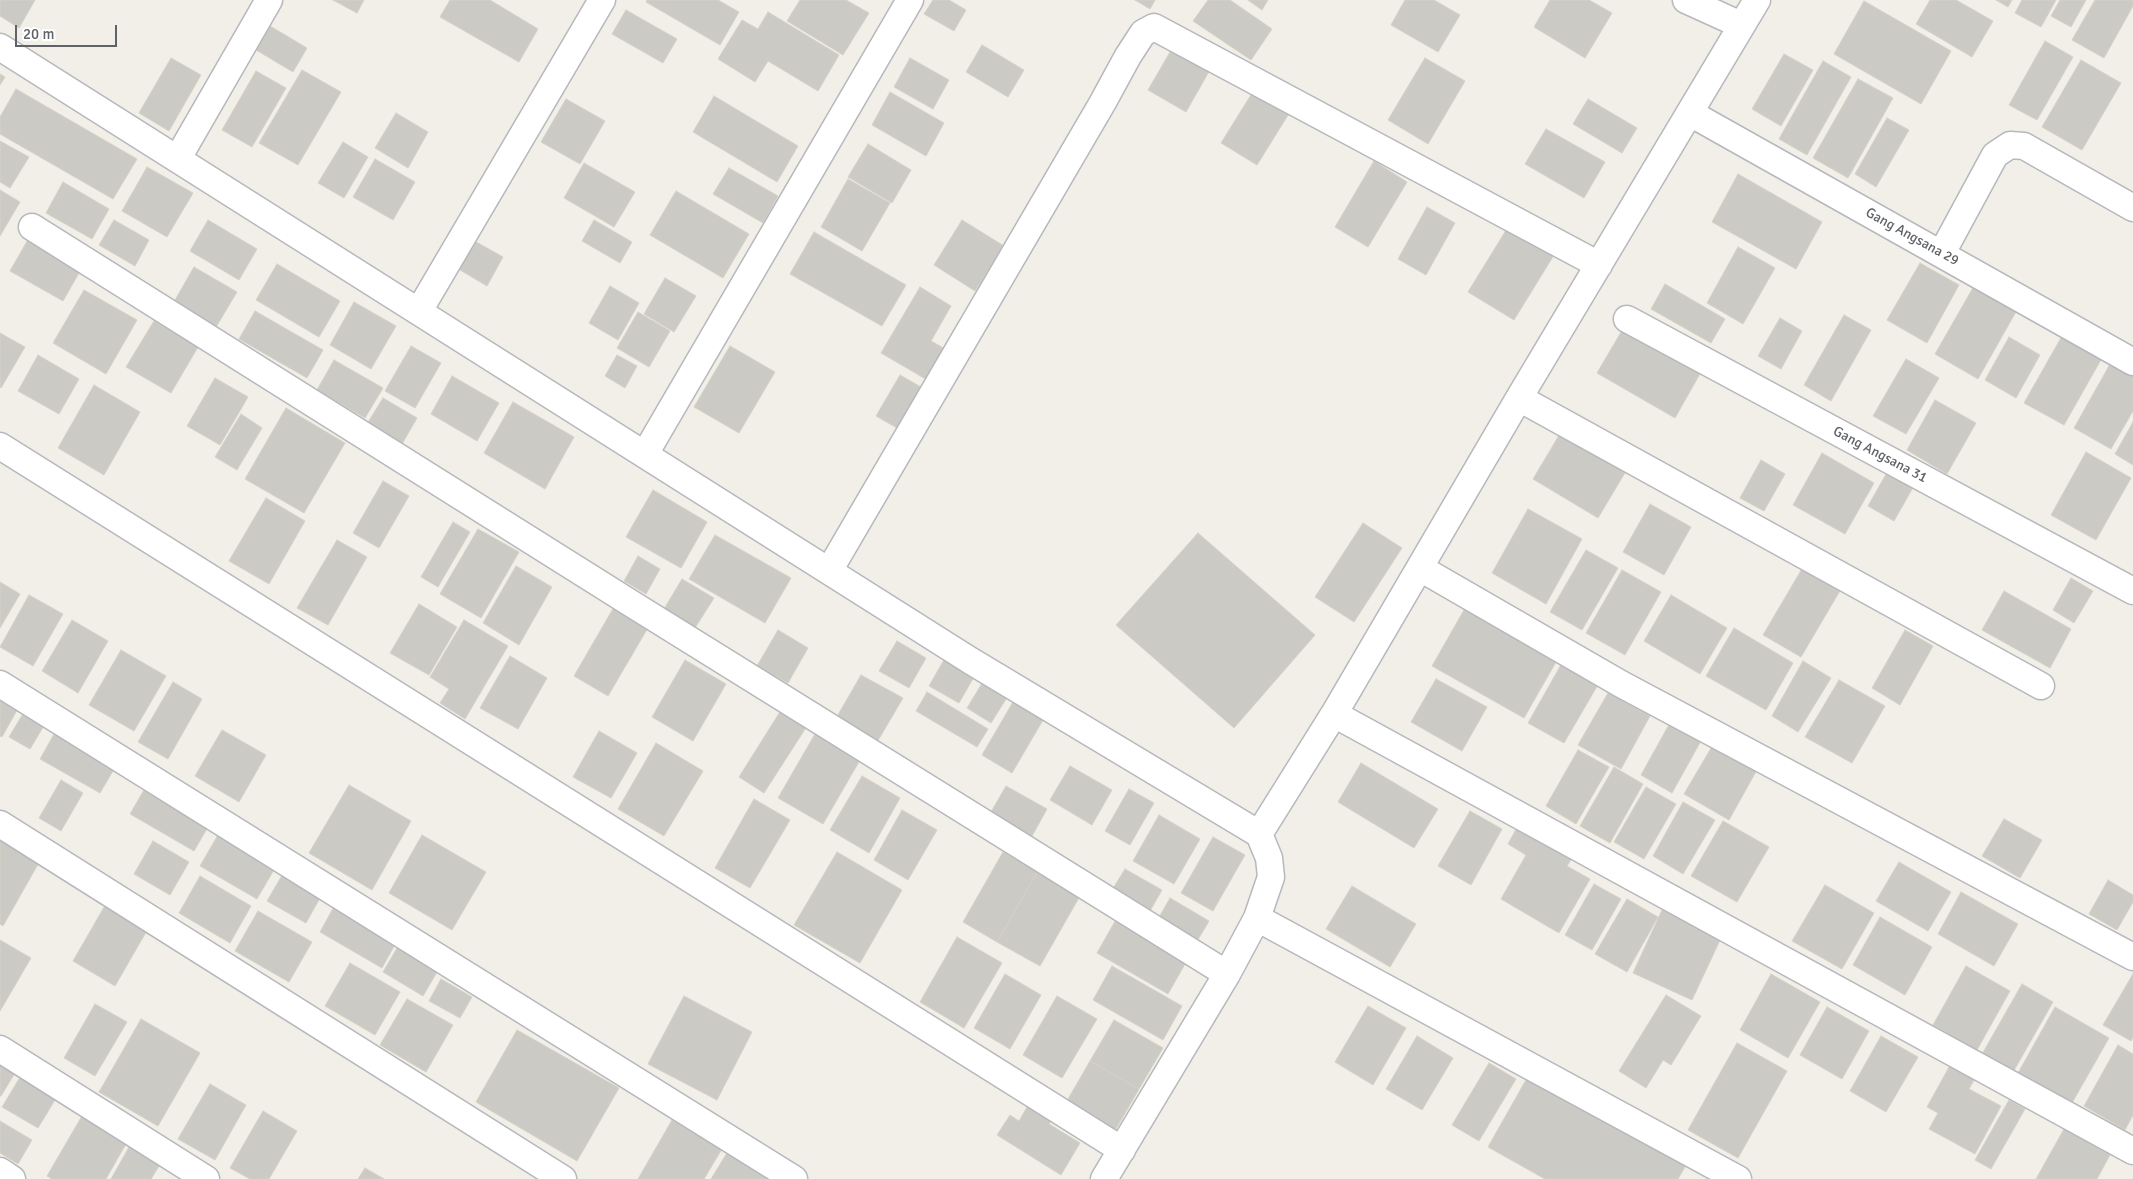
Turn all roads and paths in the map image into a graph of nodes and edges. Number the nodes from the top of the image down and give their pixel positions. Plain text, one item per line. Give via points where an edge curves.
1 (269, 0) edge
2 (602, 0) edge
3 (910, 0) edge
4 (1686, 0) edge
5 (1756, 0) edge
6 (1742, 25) junction
7 (0, 47) edge
8 (1690, 112) junction
9 (178, 158) junction
10 (2133, 208) edge
11 (32, 226) dead end
12 (1942, 254) junction
13 (1599, 264) junction
14 (419, 311) junction
15 (1627, 320) dead end
16 (2133, 362) edge
17 (1519, 398) junction
18 (0, 446) edge
19 (645, 454) junction
20 (1420, 568) junction
21 (829, 571) junction
22 (2133, 591) edge
23 (0, 684) edge
24 (2041, 686) dead end
25 (1334, 714) junction
26 (0, 824) edge
27 (1258, 834) junction
28 (1257, 918) junction
29 (2133, 957) edge
30 (1227, 974) junction
31 (0, 1049) edge
32 (1122, 1150) junction
33 (2133, 1151) edge
34 (0, 1172) edge
35 (12, 1179) edge
36 (206, 1179) edge
37 (563, 1179) edge
38 (794, 1179) edge
39 (1104, 1179) edge
40 (1738, 1179) edge

1 - 9 street
2 - 14 street
3 - 19 street
4 - 6 street
5 - 6 street
6 - 8 street
7 - 9 street
8 - 12 street, Gang Angsana 29
8 - 13 street
9 - 14 street
10 - 12 street via 2024,146 2010,145 1996,155
11 - 30 street
12 - 16 street, Gang Angsana 29
13 - 17 street
13 - 21 street via 1154,27 1143,33 1128,56
14 - 19 street
15 - 22 street, Gang Angsana 31
17 - 20 street
17 - 24 street
18 - 32 street
19 - 21 street
20 - 25 street
20 - 29 street via 1621,684
21 - 27 street via 971,661
23 - 38 street
25 - 27 street
25 - 33 street
26 - 37 street
27 - 28 street via 1268,858 1271,877
28 - 30 street
28 - 40 street
30 - 32 street
31 - 36 street
32 - 39 street
34 - 35 street

